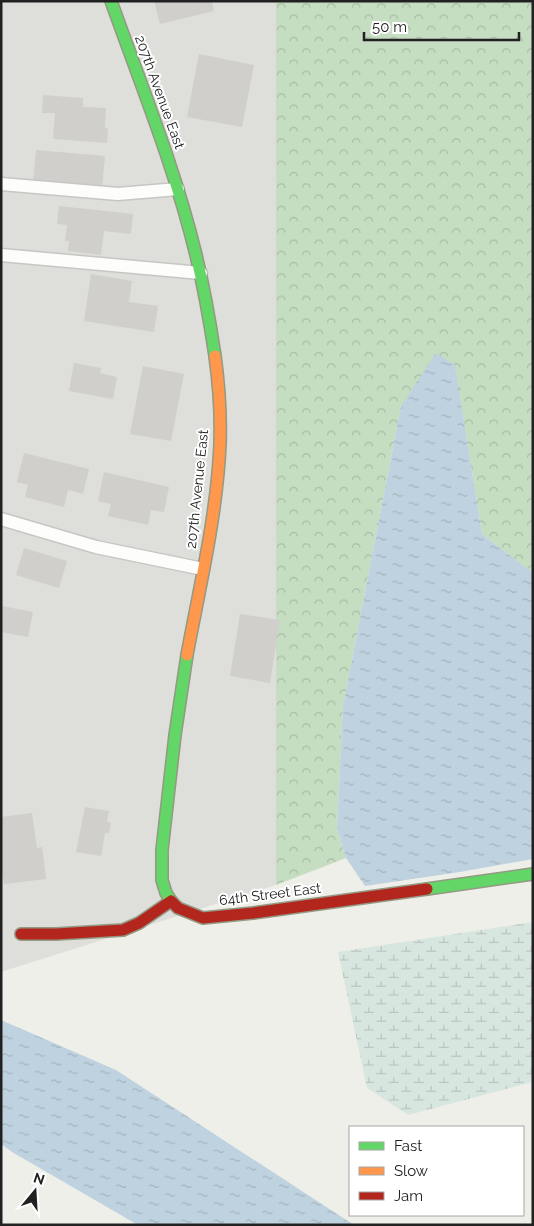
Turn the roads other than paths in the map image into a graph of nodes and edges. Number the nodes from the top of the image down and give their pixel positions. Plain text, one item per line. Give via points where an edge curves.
1 (111, 1) edge
2 (1, 184) edge
3 (178, 189) junction
4 (1, 255) edge
5 (201, 273) junction
6 (1, 519) edge
7 (203, 569) junction
8 (533, 874) edge
9 (171, 901) junction
10 (21, 934) dead end

1 - 3 street, 207th Avenue East
2 - 3 lane via 118,194
3 - 5 street, 207th Avenue East
4 - 5 lane
5 - 7 street, 207th Avenue East via 215,346 220,413 220,452
6 - 7 lane via 96,548
7 - 9 street, 207th Avenue East via 172,749 161,867 166,895
8 - 9 street, 64th Street East via 203,918 178,908
9 - 10 street via 123,930

